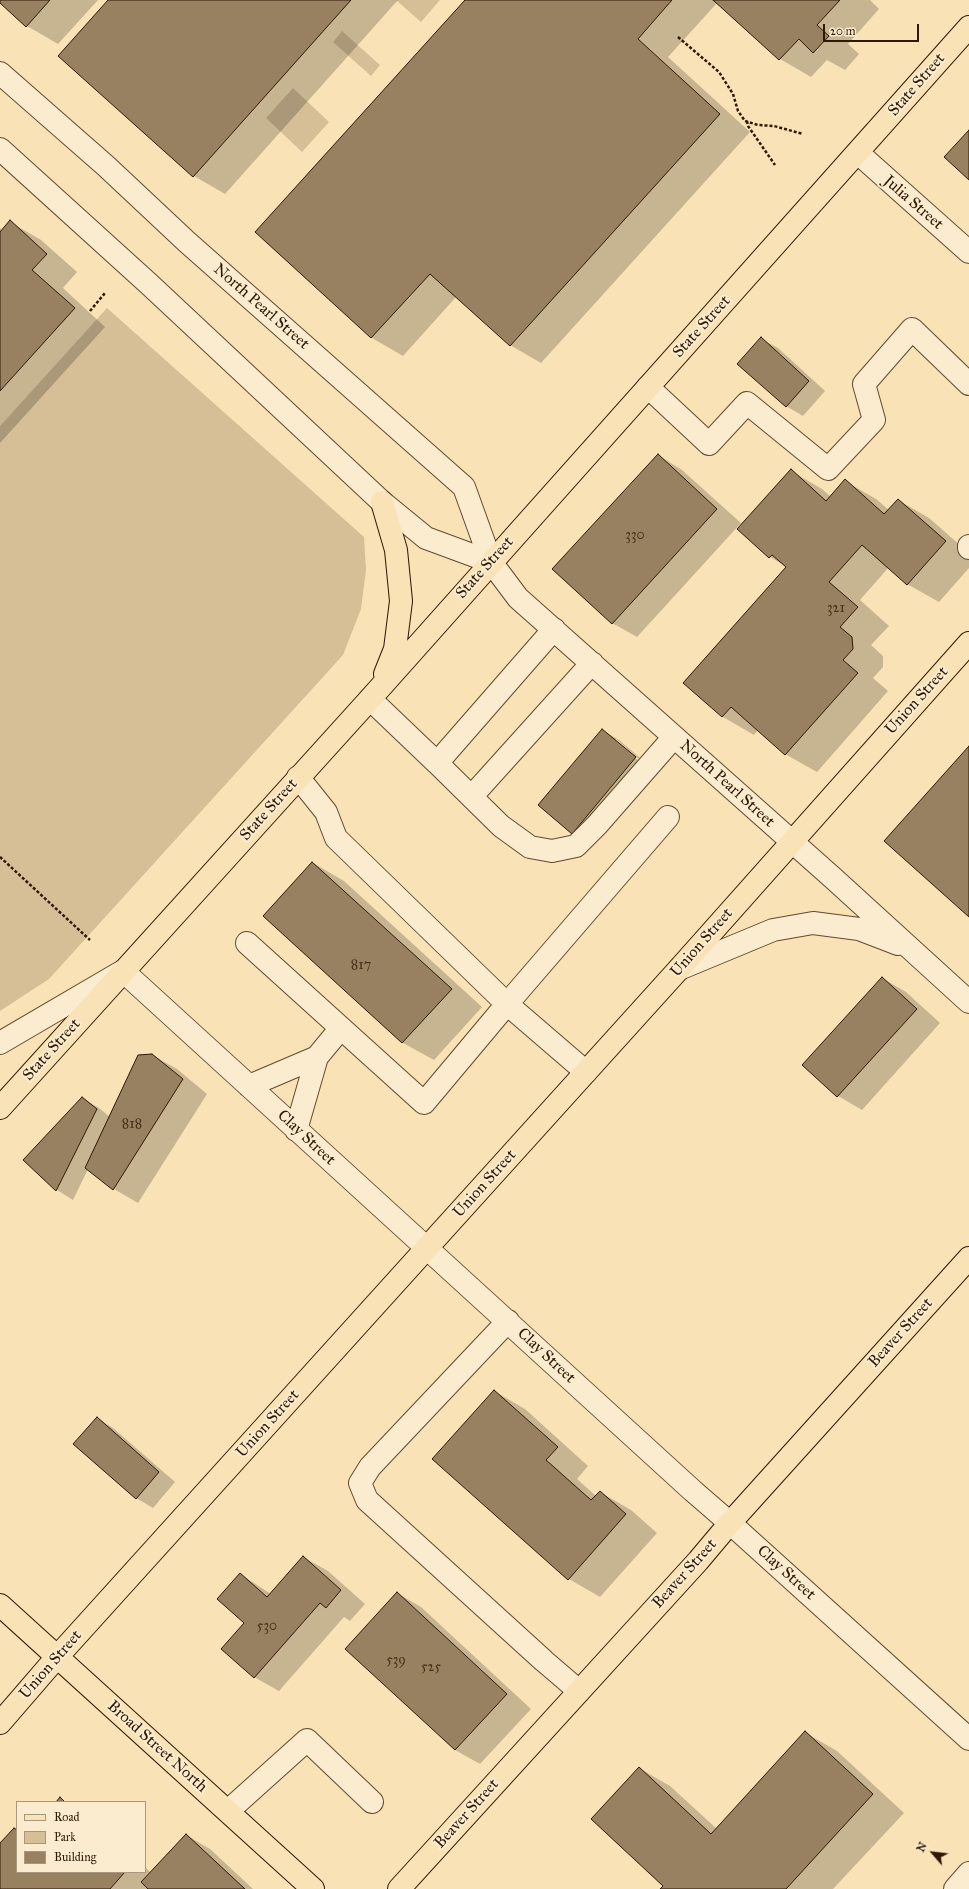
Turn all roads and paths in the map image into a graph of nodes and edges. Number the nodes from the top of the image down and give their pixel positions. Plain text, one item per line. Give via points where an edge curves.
1 (969, 27) edge
2 (678, 37) dead end
3 (0, 73) edge
4 (747, 121) junction
5 (803, 134) dead end
6 (0, 149) edge
7 (858, 153) junction
8 (775, 165) dead end
9 (969, 252) edge
10 (105, 293) dead end
11 (90, 311) dead end
12 (969, 384) edge
13 (648, 387) junction
14 (382, 502) junction
15 (491, 562) junction
16 (554, 629) junction
17 (969, 643) edge
18 (592, 663) junction
19 (374, 694) junction
20 (674, 737) junction
21 (437, 763) junction
22 (298, 777) junction
23 (472, 796) junction
24 (668, 817) dead end
25 (791, 841) junction
26 (0, 857) edge
27 (90, 940) dead end
28 (247, 943) dead end
29 (910, 949) junction
30 (679, 969) junction
31 (123, 971) junction
32 (969, 1002) edge
33 (507, 1004) junction
34 (341, 1028) junction
35 (0, 1043) edge
36 (317, 1056) junction
37 (586, 1072) junction
38 (249, 1086) junction
39 (0, 1108) edge
40 (296, 1130) junction
41 (426, 1249) junction
42 (969, 1258) edge
43 (508, 1321) junction
44 (730, 1522) junction
45 (0, 1605) edge
46 (57, 1657) junction
47 (579, 1691) junction
48 (0, 1723) edge
49 (969, 1739) edge
50 (372, 1802) dead end
51 (228, 1812) junction
52 (969, 1873) edge
53 (313, 1889) edge
54 (399, 1889) edge
55 (955, 1889) edge

1 - 7 main road, State Street
2 - 4 path via 719,72 733,94 738,111
3 - 15 street, North Pearl Street via 464,486
4 - 5 path
4 - 8 path
6 - 14 street
7 - 9 street, Julia Street
7 - 13 main road, State Street
10 - 11 path
12 - 13 street via 912,329 864,384 874,420 828,469 747,403 709,444
13 - 15 main road, State Street
14 - 15 street via 426,538
14 - 19 main road via 396,550 401,600 395,649
15 - 16 street, North Pearl Street via 518,598
15 - 19 main road, State Street
16 - 18 street, North Pearl Street
16 - 21 street
17 - 25 main road, Union Street
18 - 20 street, North Pearl Street
18 - 23 street
19 - 21 street
19 - 22 main road, State Street
20 - 23 street via 576,846 552,851 530,847 501,826
20 - 25 street, North Pearl Street
21 - 23 street
22 - 31 main road, State Street
22 - 33 street via 326,812 336,838
24 - 33 street
25 - 29 street, North Pearl Street
25 - 30 main road, Union Street
26 - 27 path
28 - 34 street
29 - 30 street via 859,929 813,923 773,930
29 - 32 street, North Pearl Street
30 - 37 main road, Union Street
31 - 35 street
31 - 38 street, Clay Street
31 - 39 main road, State Street
33 - 34 street via 424,1103
33 - 37 street
34 - 36 street
36 - 38 street
36 - 40 street
37 - 41 main road, Union Street
38 - 40 street, Clay Street
40 - 41 street, Clay Street
41 - 43 street, Clay Street
41 - 46 main road, Union Street
42 - 44 main road, Beaver Street
43 - 44 street, Clay Street
43 - 47 street via 370,1467 360,1483 367,1500
44 - 47 main road, Beaver Street via 698,1561
44 - 49 street, Clay Street
45 - 46 main road, Broad Street North
46 - 48 main road, Union Street
46 - 51 main road, Broad Street North
47 - 54 main road, Beaver Street
50 - 51 street via 307,1740
51 - 53 main road, Broad Street North
52 - 55 street

